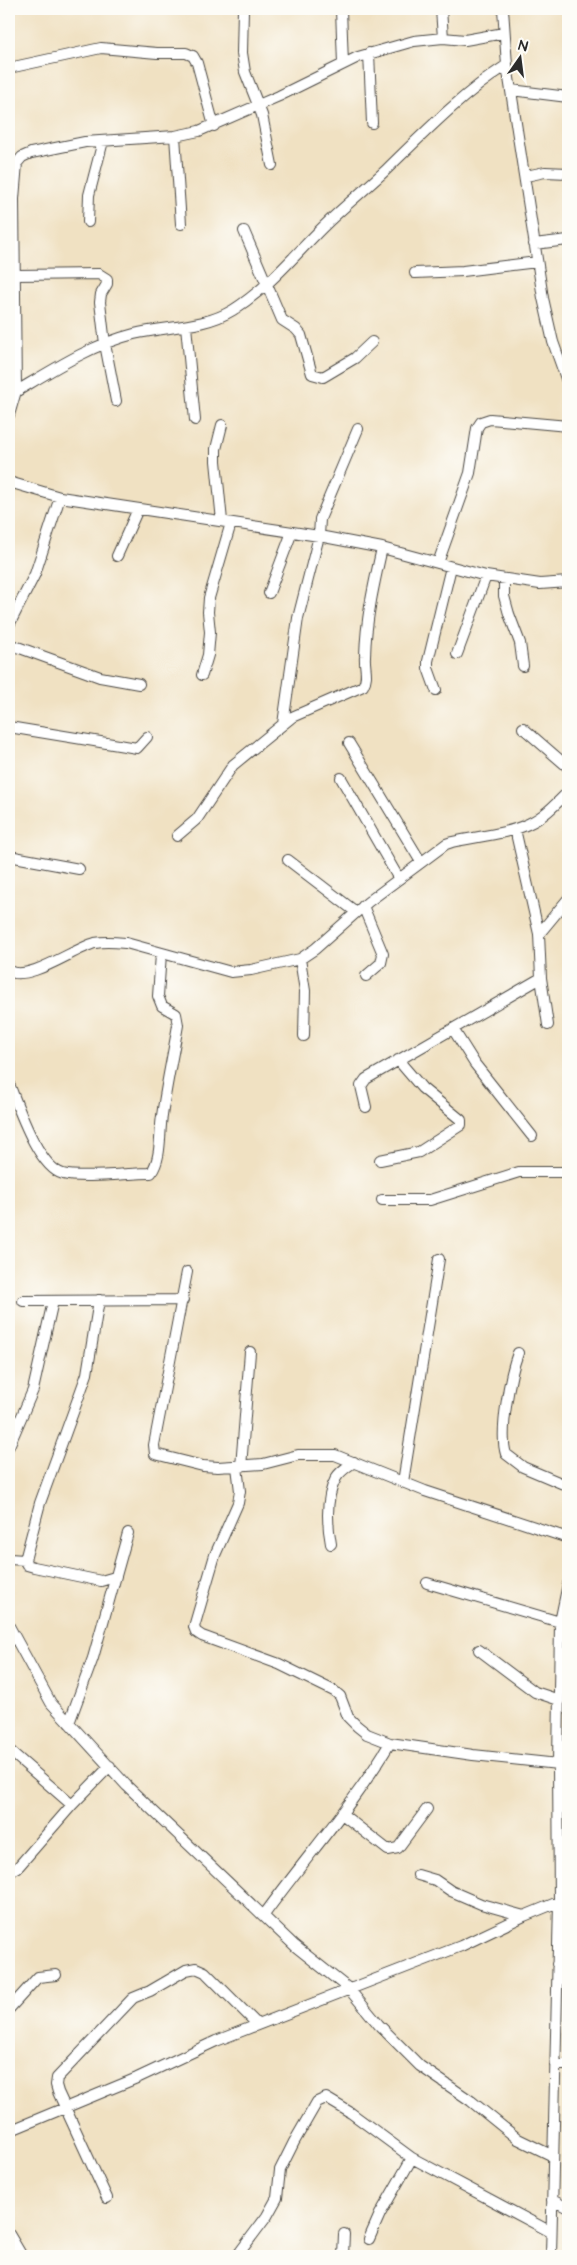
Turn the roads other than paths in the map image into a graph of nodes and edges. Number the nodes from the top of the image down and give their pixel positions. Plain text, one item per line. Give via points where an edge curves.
1 (243, 9) edge
2 (341, 9) edge
3 (441, 9) edge
4 (502, 9) edge
5 (504, 33) junction
6 (443, 38) junction
7 (368, 53) junction
8 (343, 64) junction
9 (507, 65) junction
10 (9, 68) edge
11 (511, 90) junction
12 (568, 97) edge
13 (258, 105) junction
14 (372, 124) dead end
15 (214, 126) junction
16 (175, 136) junction
17 (103, 141) junction
18 (272, 165) dead end
19 (568, 173) edge
20 (526, 176) junction
21 (88, 222) dead end
22 (182, 224) dead end
23 (244, 231) dead end
24 (568, 240) edge
25 (534, 244) junction
26 (537, 262) junction
27 (415, 273) dead end
28 (16, 275) junction
29 (267, 283) junction
30 (186, 326) junction
31 (372, 342) dead end
32 (105, 344) junction
33 (568, 384) edge
34 (12, 393) edge
35 (116, 400) dead end
36 (9, 415) edge
37 (195, 420) dead end
38 (222, 425) dead end
39 (568, 426) edge
40 (358, 429) dead end
41 (9, 482) edge
42 (60, 497) junction
43 (138, 509) junction
44 (226, 522) junction
45 (292, 532) junction
46 (319, 536) junction
47 (382, 548) junction
48 (117, 556) dead end
49 (438, 563) junction
50 (451, 567) junction
51 (486, 576) junction
52 (504, 579) junction
53 (568, 582) edge
54 (268, 593) dead end
55 (9, 625) edge
56 (9, 644) edge
57 (457, 654) dead end
58 (523, 666) dead end
59 (202, 675) dead end
60 (139, 684) dead end
61 (436, 690) dead end
62 (283, 724) junction
63 (9, 727) edge
64 (523, 728) dead end
65 (147, 737) dead end
66 (349, 742) dead end
67 (568, 767) edge
68 (341, 778) dead end
69 (568, 792) edge
70 (515, 829) junction
71 (177, 836) dead end
72 (9, 856) edge
73 (288, 860) dead end
74 (421, 862) junction
75 (79, 869) dead end
76 (399, 879) junction
77 (568, 899) edge
78 (359, 909) junction
79 (539, 934) junction
80 (161, 954) junction
81 (300, 959) junction
82 (9, 970) edge
83 (366, 976) dead end
84 (541, 978) junction
85 (548, 1024) dead end
86 (454, 1029) junction
87 (304, 1036) dead end
88 (398, 1060) junction
89 (9, 1084) edge
90 (366, 1107) dead end
91 (532, 1136) dead end
92 (380, 1160) dead end
93 (568, 1172) edge
94 (382, 1200) dead end
95 (439, 1259) dead end
96 (187, 1272) dead end
97 (99, 1300) junction
98 (182, 1300) junction
99 (23, 1301) dead end
100 (53, 1301) junction
101 (250, 1352) dead end
102 (518, 1353) dead end
103 (9, 1446) edge
104 (354, 1462) junction
105 (239, 1467) junction
106 (403, 1482) junction
107 (568, 1486) edge
108 (128, 1533) dead end
109 (568, 1538) edge
110 (331, 1544) dead end
111 (9, 1559) edge
112 (25, 1560) junction
113 (115, 1578) junction
114 (101, 1581) junction
115 (427, 1583) dead end
116 (568, 1584) edge
117 (111, 1590) junction
118 (560, 1622) junction
119 (9, 1626) edge
120 (479, 1650) dead end
121 (559, 1700) junction
122 (69, 1723) junction
123 (390, 1743) junction
124 (9, 1750) edge
125 (558, 1764) junction
126 (110, 1766) junction
127 (72, 1805) junction
128 (427, 1809) dead end
129 (342, 1814) junction
130 (9, 1869) edge
131 (418, 1876) dead end
132 (564, 1900) edge
133 (264, 1915) junction
134 (524, 1916) junction
135 (557, 1964) junction
136 (568, 1965) edge
137 (56, 1975) dead end
138 (349, 1989) junction
139 (9, 2009) edge
140 (257, 2024) junction
141 (555, 2065) junction
142 (568, 2065) edge
143 (65, 2107) junction
144 (9, 2131) edge
145 (553, 2156) junction
146 (412, 2158) junction
147 (107, 2198) dead end
148 (552, 2200) junction
149 (568, 2208) edge
150 (551, 2232) junction
151 (9, 2234) edge
152 (344, 2234) dead end
153 (369, 2239) dead end
154 (22, 2256) edge
155 (237, 2256) edge
156 (343, 2256) edge
157 (551, 2256) edge

1 - 13 street via 242,53 245,72
2 - 8 street
3 - 6 street
4 - 5 street
5 - 6 street via 465,40
5 - 9 street
6 - 7 street via 414,41
7 - 8 street
7 - 14 street
8 - 13 street
9 - 11 street
9 - 29 street via 436,120
10 - 15 street via 101,48 186,53 198,63
11 - 12 street
11 - 20 street
13 - 15 street
13 - 18 street
15 - 16 street
16 - 17 street
16 - 22 street
17 - 21 street via 90,188
17 - 28 street via 31,153 18,163 14,199
19 - 20 street via 545,172
20 - 25 street
23 - 29 street
24 - 25 street
25 - 26 street
26 - 27 street
26 - 33 street via 553,342
28 - 32 street via 104,276 107,284 100,294 100,302
28 - 34 street
29 - 30 street via 232,310
29 - 31 street via 282,320 300,335 312,374 323,377 355,358
30 - 32 street via 134,334
30 - 37 street
32 - 34 street
32 - 35 street
34 - 36 street
38 - 44 street via 216,455
39 - 49 street via 490,419 481,422 477,428 470,473
40 - 46 street via 320,519
41 - 42 street
42 - 43 street
42 - 55 street via 36,574
43 - 44 street
43 - 48 street
44 - 45 street
44 - 59 street via 209,598 208,655
45 - 46 street
45 - 54 street
46 - 47 street
46 - 62 street via 298,618
47 - 49 street
47 - 62 street via 368,610 363,686
49 - 50 street
50 - 51 street
50 - 61 street via 428,661
51 - 52 street
51 - 57 street
52 - 53 street via 540,584
52 - 58 street via 504,596 520,643
56 - 60 street via 100,677
62 - 71 street via 233,765 197,819
63 - 65 street via 137,748
64 - 67 street
66 - 74 street
68 - 76 street
69 - 70 street via 538,818
70 - 74 street via 452,842
70 - 79 street
72 - 75 street
73 - 78 street
74 - 76 street
76 - 78 street
77 - 79 street
78 - 81 street
78 - 83 street via 383,954 381,963
79 - 84 street
80 - 81 street via 231,972
80 - 82 street via 110,941 95,943 33,970 18,974
80 - 89 street via 158,996 162,1006 176,1014 178,1025 156,1167 151,1173 78,1175 58,1171 32,1140
81 - 87 street via 305,991
84 - 85 street
84 - 86 street
86 - 88 street
86 - 91 street via 475,1064
88 - 90 street via 362,1082
88 - 92 street via 422,1088 461,1120 462,1125 419,1152
93 - 94 street via 519,1172 430,1200
95 - 106 street
96 - 98 street
97 - 98 street
97 - 100 street
97 - 112 street via 87,1374 40,1503
98 - 105 street via 154,1450 161,1457 203,1466
99 - 100 street
100 - 103 street via 33,1390
101 - 105 street
102 - 107 street via 511,1373 503,1439 506,1454 524,1467
104 - 105 street via 335,1455 298,1455
104 - 106 street
104 - 110 street via 336,1478 330,1498 327,1524
105 - 123 street via 238,1503 215,1555 194,1626 196,1632 278,1664 334,1691 340,1696 348,1717 357,1726 367,1734
106 - 109 street
108 - 113 street
111 - 112 street
112 - 114 street via 27,1565 34,1567
113 - 114 street
113 - 117 street
114 - 117 street
115 - 118 street
116 - 118 street
117 - 122 street via 90,1667
118 - 121 street
119 - 122 street via 51,1703
120 - 121 street via 535,1692
121 - 125 street
122 - 126 street
123 - 125 street
123 - 129 street
124 - 127 street
125 - 132 street
126 - 127 street
126 - 133 street via 127,1786
127 - 130 street via 18,1867
128 - 129 street via 393,1851
129 - 133 street
131 - 134 street via 435,1880 481,1904
132 - 134 street
132 - 135 street
133 - 138 street
134 - 138 street via 461,1946
135 - 136 street
135 - 141 street
137 - 139 street via 38,1977
138 - 140 street
138 - 145 street via 420,2066 518,2139
140 - 143 street
140 - 143 street via 205,1972 196,1968 186,1970 133,1998 57,2078 56,2086
141 - 142 street
141 - 145 street
143 - 144 street
143 - 147 street
145 - 148 street
146 - 150 street
146 - 153 street
146 - 155 street via 336,2103 326,2098 317,2102 280,2170 277,2198
148 - 149 street
148 - 150 street
150 - 157 street
151 - 154 street
152 - 156 street

